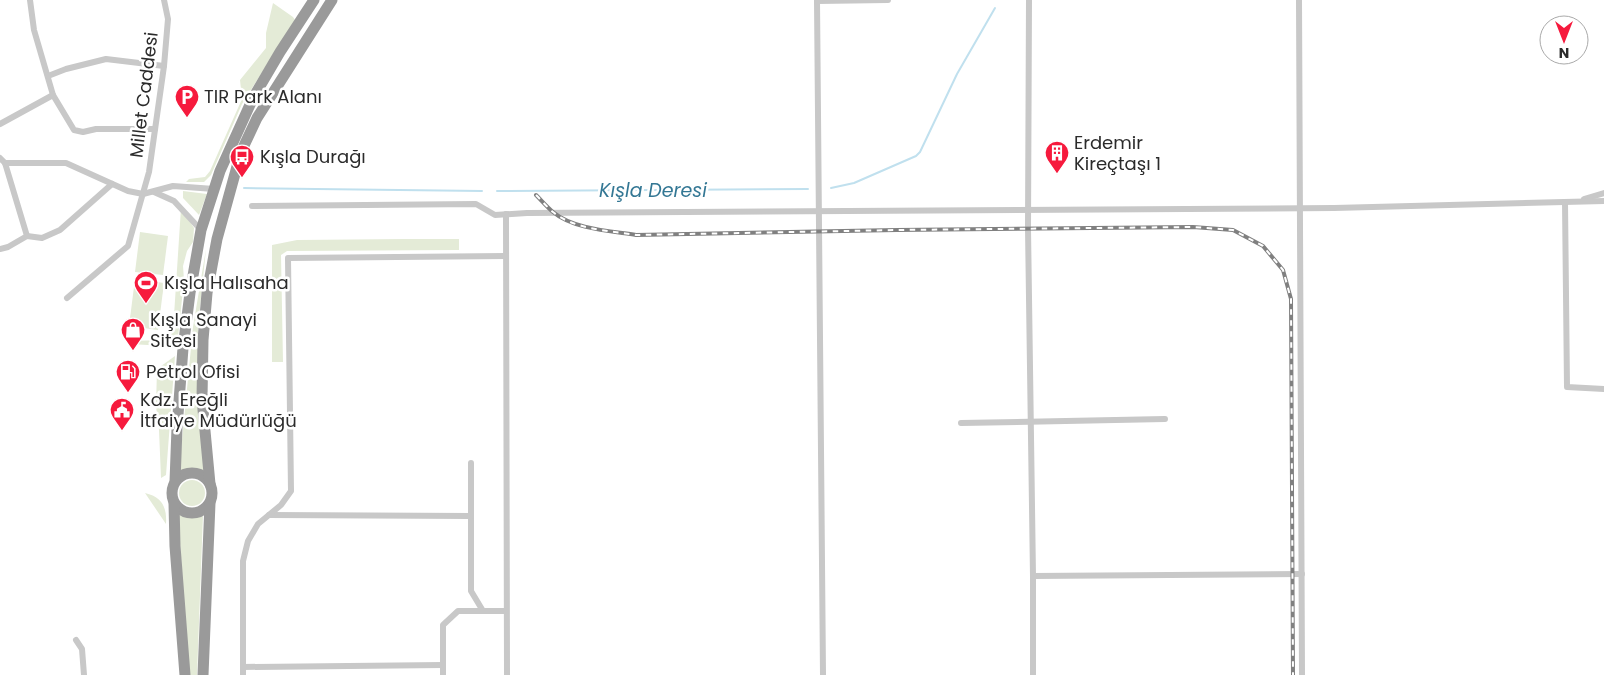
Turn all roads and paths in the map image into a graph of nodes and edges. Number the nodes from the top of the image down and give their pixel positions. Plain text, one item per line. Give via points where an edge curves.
1 (30, 0) edge
2 (164, 0) edge
3 (314, 0) edge
4 (332, 0) edge
5 (888, 0) edge
6 (1029, 0) edge
7 (1298, 0) edge
8 (164, 66) junction
9 (48, 76) junction
10 (53, 95) junction
11 (0, 124) edge
12 (155, 129) junction
13 (2, 161) edge
14 (112, 184) junction
15 (214, 189) junction
16 (154, 192) junction
17 (1604, 193) edge
18 (143, 194) junction
19 (1577, 201) junction
20 (1604, 201) edge
21 (1566, 202) junction
22 (252, 206) dead end
23 (1299, 208) junction
24 (1029, 209) junction
25 (820, 211) junction
26 (506, 214) junction
27 (201, 230) junction
28 (27, 236) junction
29 (0, 249) edge
30 (506, 256) junction
31 (67, 298) dead end
32 (1604, 389) edge
33 (1165, 419) dead end
34 (1031, 421) junction
35 (961, 423) dead end
36 (471, 462) dead end
37 (175, 482) junction
38 (210, 484) junction
39 (174, 503) junction
40 (210, 503) junction
41 (268, 515) junction
42 (470, 516) junction
43 (1302, 574) junction
44 (1033, 576) junction
45 (483, 611) junction
46 (506, 611) junction
47 (76, 640) dead end
48 (443, 665) junction
49 (243, 667) junction
50 (84, 675) edge
51 (185, 675) edge
52 (203, 675) edge
53 (243, 675) edge
54 (443, 675) edge
55 (507, 675) edge
56 (823, 675) edge
57 (1033, 675) edge
58 (1302, 675) edge

1 - 9 street via 34,30
2 - 8 street, Millet Caddesi via 168,19
3 - 15 highway via 253,98
4 - 38 highway via 257,118 241,152 217,239 203,340 202,399
5 - 25 street via 817,0
6 - 24 street
7 - 23 street
8 - 9 street via 106,59
8 - 12 street, Millet Caddesi
9 - 10 street
10 - 11 street
10 - 12 street via 74,130
12 - 18 street, Millet Caddesi
13 - 14 street via 66,163
13 - 28 street
14 - 18 street
14 - 28 street via 60,230 42,238
15 - 16 street via 173,186
15 - 27 highway
16 - 18 street
16 - 27 street via 174,201
17 - 19 street
18 - 31 street, Millet Caddesi via 128,246
19 - 20 street
19 - 21 street
21 - 23 street
21 - 32 street via 1567,387
22 - 26 street via 476,204 495,215
23 - 24 street
23 - 43 street
24 - 25 street
24 - 34 street
25 - 26 street
25 - 56 street
26 - 30 street
27 - 37 highway via 183,348
28 - 29 street
30 - 41 street via 288,258 291,490 281,505
30 - 46 street
33 - 34 street
34 - 35 street
34 - 44 street
36 - 42 street
37 - 38 highway via 193,473 206,478
37 - 39 highway via 172,492
38 - 40 highway via 213,496
39 - 40 highway via 183,512 196,513 202,512
39 - 51 highway
40 - 52 highway
41 - 42 street
41 - 49 street via 248,540 243,561
42 - 45 street via 471,591
43 - 44 street
43 - 58 street
44 - 57 street
45 - 46 street
45 - 48 street via 458,611 443,625
46 - 55 street
47 - 50 street via 82,649
48 - 49 street
48 - 54 street
49 - 53 street

